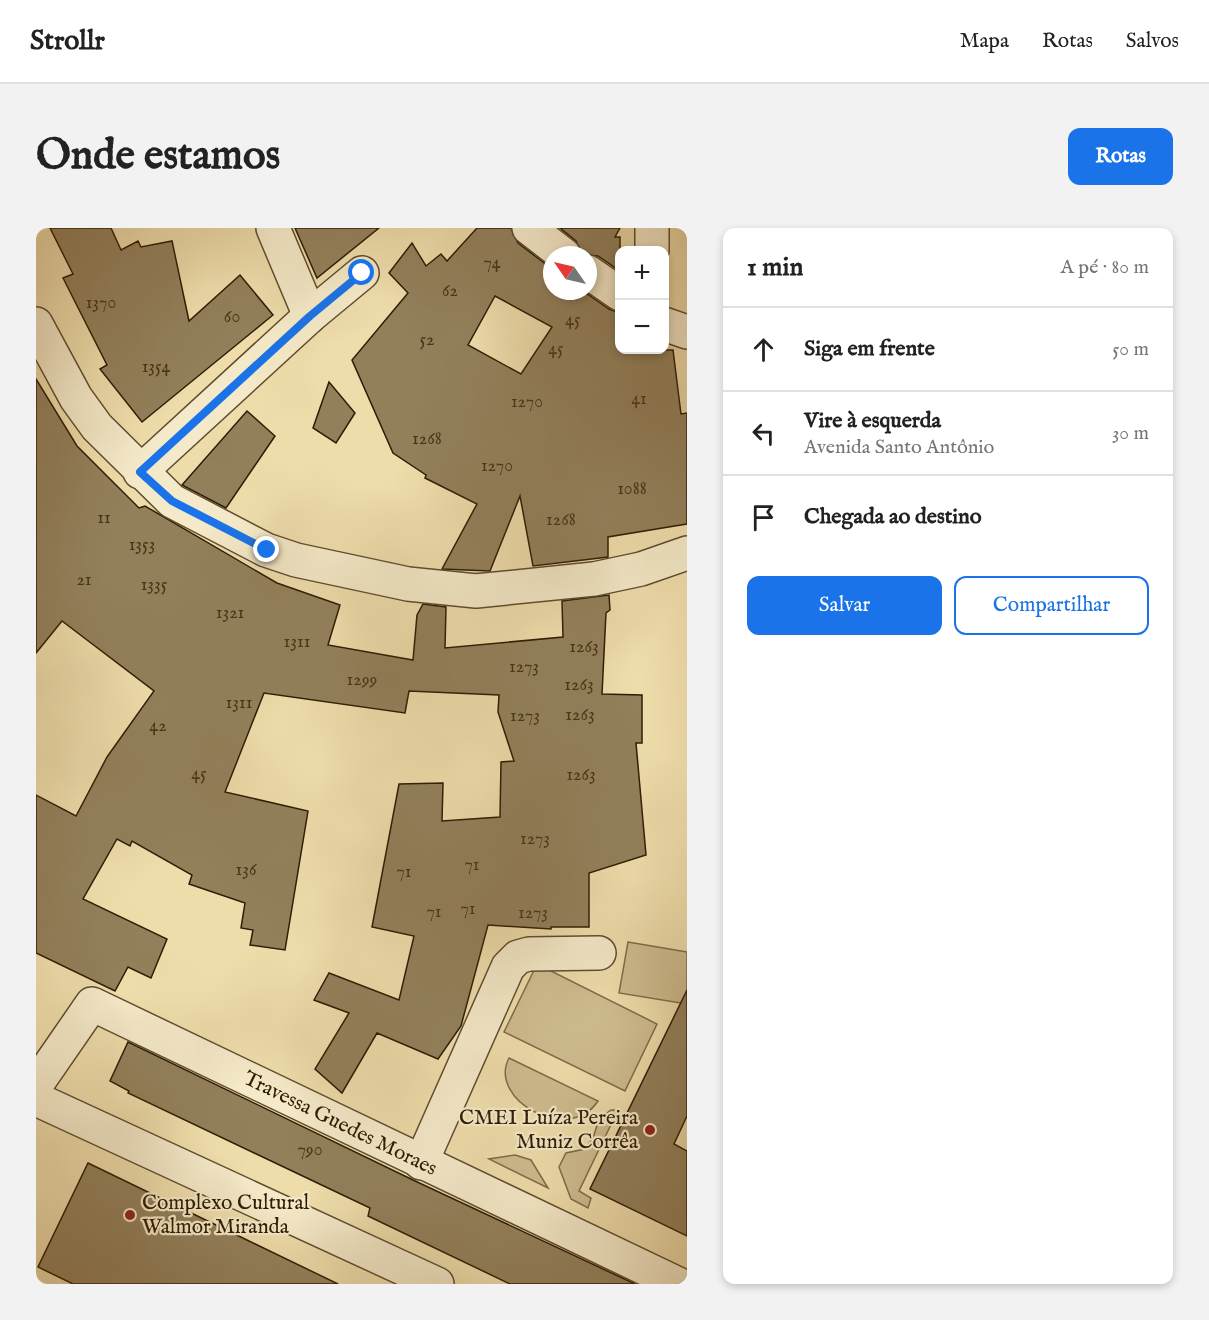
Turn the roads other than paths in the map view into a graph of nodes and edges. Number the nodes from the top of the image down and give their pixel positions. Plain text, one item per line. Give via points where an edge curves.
1 (273, 228) edge
2 (529, 228) edge
3 (652, 228) edge
4 (552, 246) edge
5 (652, 246) edge
6 (362, 273) dead end
7 (597, 278) edge
8 (615, 291) edge
9 (310, 316) junction
10 (36, 324) edge
11 (669, 326) edge
12 (687, 332) edge
13 (140, 472) junction
14 (687, 553) edge
15 (599, 953) dead end
16 (36, 1085) edge
17 (36, 1099) edge
18 (421, 1162) junction
19 (437, 1284) edge
20 (678, 1284) edge

1 - 9 street
2 - 4 street
3 - 5 street
6 - 9 street
7 - 8 street
9 - 13 street
10 - 13 street via 76,398 97,427
11 - 12 street
13 - 14 street via 172,501 267,550 408,584 476,591 561,584 641,569
15 - 18 street via 529,954 518,957 508,967
16 - 18 street, Travessa Guedes Moraes via 92,1004
17 - 19 street
18 - 20 street, Travessa Guedes Moraes

